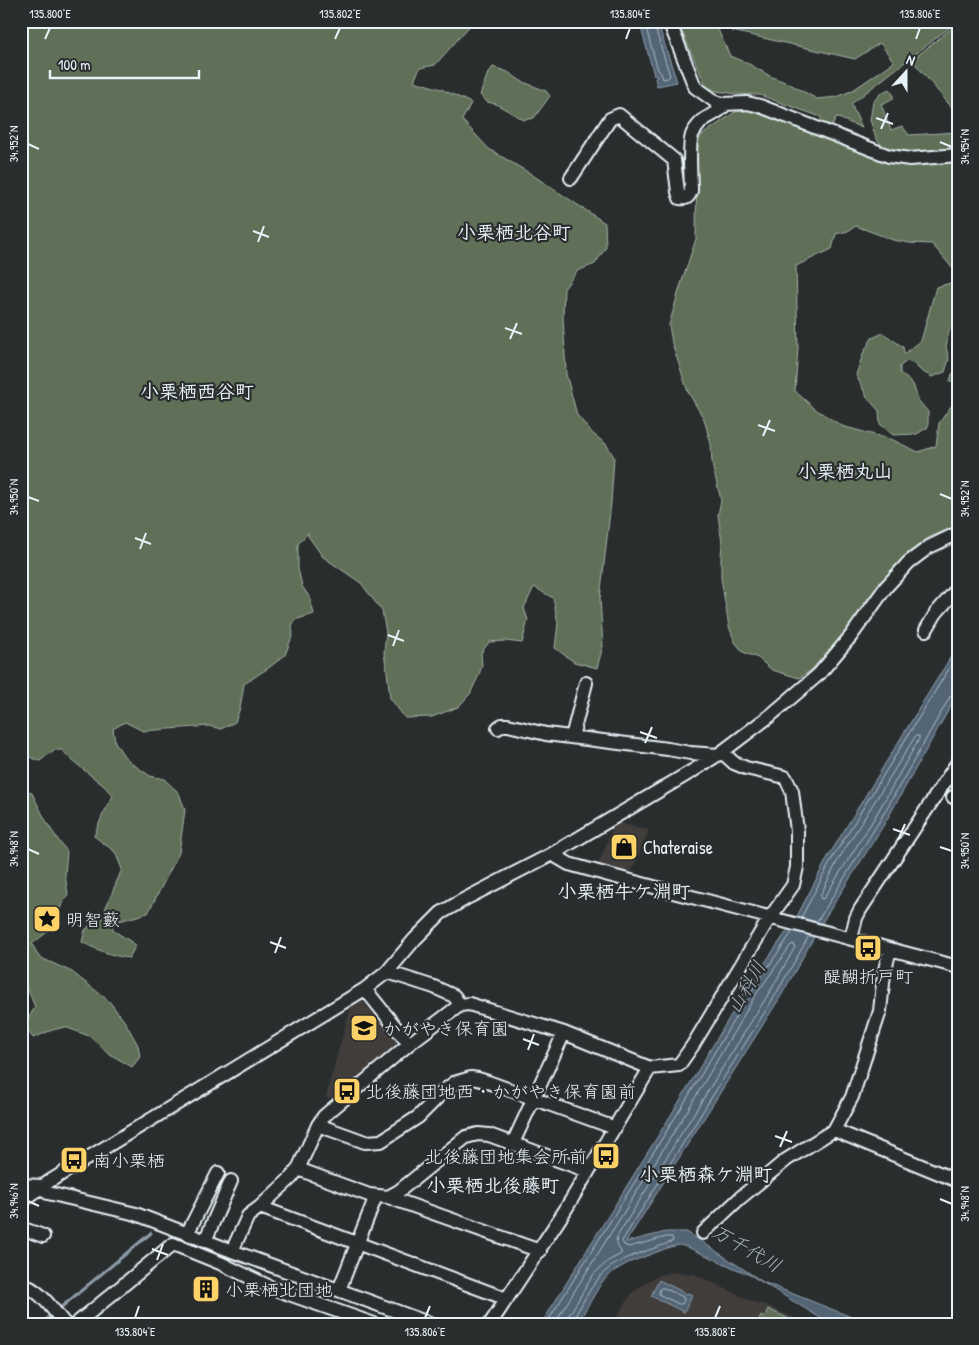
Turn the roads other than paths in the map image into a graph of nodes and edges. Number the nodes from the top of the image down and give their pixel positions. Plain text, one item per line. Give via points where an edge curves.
1 (669, 21) edge
2 (723, 104) junction
3 (958, 156) edge
4 (571, 178) dead end
5 (958, 533) edge
6 (958, 588) edge
7 (928, 621) dead end
8 (586, 683) dead end
9 (498, 728) dead end
10 (572, 737) junction
11 (720, 753) junction
12 (958, 762) edge
13 (552, 854) junction
14 (772, 918) junction
15 (851, 939) junction
16 (890, 949) junction
17 (958, 967) edge
18 (387, 972) junction
19 (365, 989) junction
20 (460, 1004) junction
21 (564, 1033) junction
22 (409, 1044) junction
23 (650, 1068) junction
24 (534, 1099) junction
25 (318, 1125) junction
26 (614, 1128) junction
27 (834, 1130) junction
28 (513, 1143) junction
29 (298, 1170) junction
30 (588, 1171) junction
31 (218, 1173) dead end
32 (231, 1181) dead end
33 (958, 1181) edge
34 (21, 1184) edge
35 (42, 1186) junction
36 (382, 1197) junction
37 (21, 1202) edge
38 (260, 1207) junction
39 (21, 1228) edge
40 (703, 1233) dead end
41 (187, 1234) junction
42 (43, 1236) dead end
43 (205, 1241) junction
44 (358, 1244) junction
45 (540, 1250) junction
46 (232, 1252) junction
47 (21, 1284) edge
48 (339, 1290) junction
49 (506, 1299) junction
50 (958, 1318) edge
51 (65, 1324) edge
52 (76, 1324) edge
53 (374, 1324) edge
54 (431, 1324) edge
55 (490, 1324) edge
56 (954, 1324) edge

1 - 2 street via 695,86
2 - 3 street via 760,106 889,156 910,159
2 - 4 street via 720,110 704,120 692,136 691,191 685,198 680,198 678,192 674,160 619,115 610,119
5 - 11 street via 930,546 908,562 819,674
6 - 7 street
8 - 10 street
9 - 10 street via 508,725
10 - 11 street via 690,753
11 - 13 street
11 - 14 street via 746,768 785,777 792,792 797,867 793,885
12 - 15 street via 860,910
13 - 14 street via 569,864
13 - 18 street via 441,913
14 - 15 street
14 - 23 street via 678,1065
15 - 16 street
16 - 17 street
16 - 27 street via 880,1010 852,1097
18 - 19 street
18 - 20 street via 434,987 454,996
19 - 22 street
19 - 35 street
20 - 21 street
20 - 22 street
21 - 23 street
21 - 24 street
22 - 25 street via 324,1116
23 - 26 street
24 - 25 street via 471,1078 445,1090 418,1117 381,1141 365,1142
24 - 26 street
24 - 28 street
25 - 29 street
26 - 30 street
27 - 33 street
27 - 40 street via 786,1160
28 - 30 street
28 - 36 street via 478,1134 466,1137 399,1191
29 - 36 street
29 - 38 street
30 - 45 street
31 - 41 street
32 - 43 street
34 - 35 street
35 - 37 street
35 - 41 street via 48,1193 136,1214
36 - 44 street
36 - 45 street
38 - 44 street
38 - 46 street via 248,1216
39 - 42 street
41 - 43 street
43 - 46 street
44 - 48 street
44 - 49 street
45 - 49 street
46 - 48 street
47 - 51 street via 38,1293
48 - 54 street
49 - 55 street
50 - 56 street
52 - 53 street via 173,1244 272,1288

